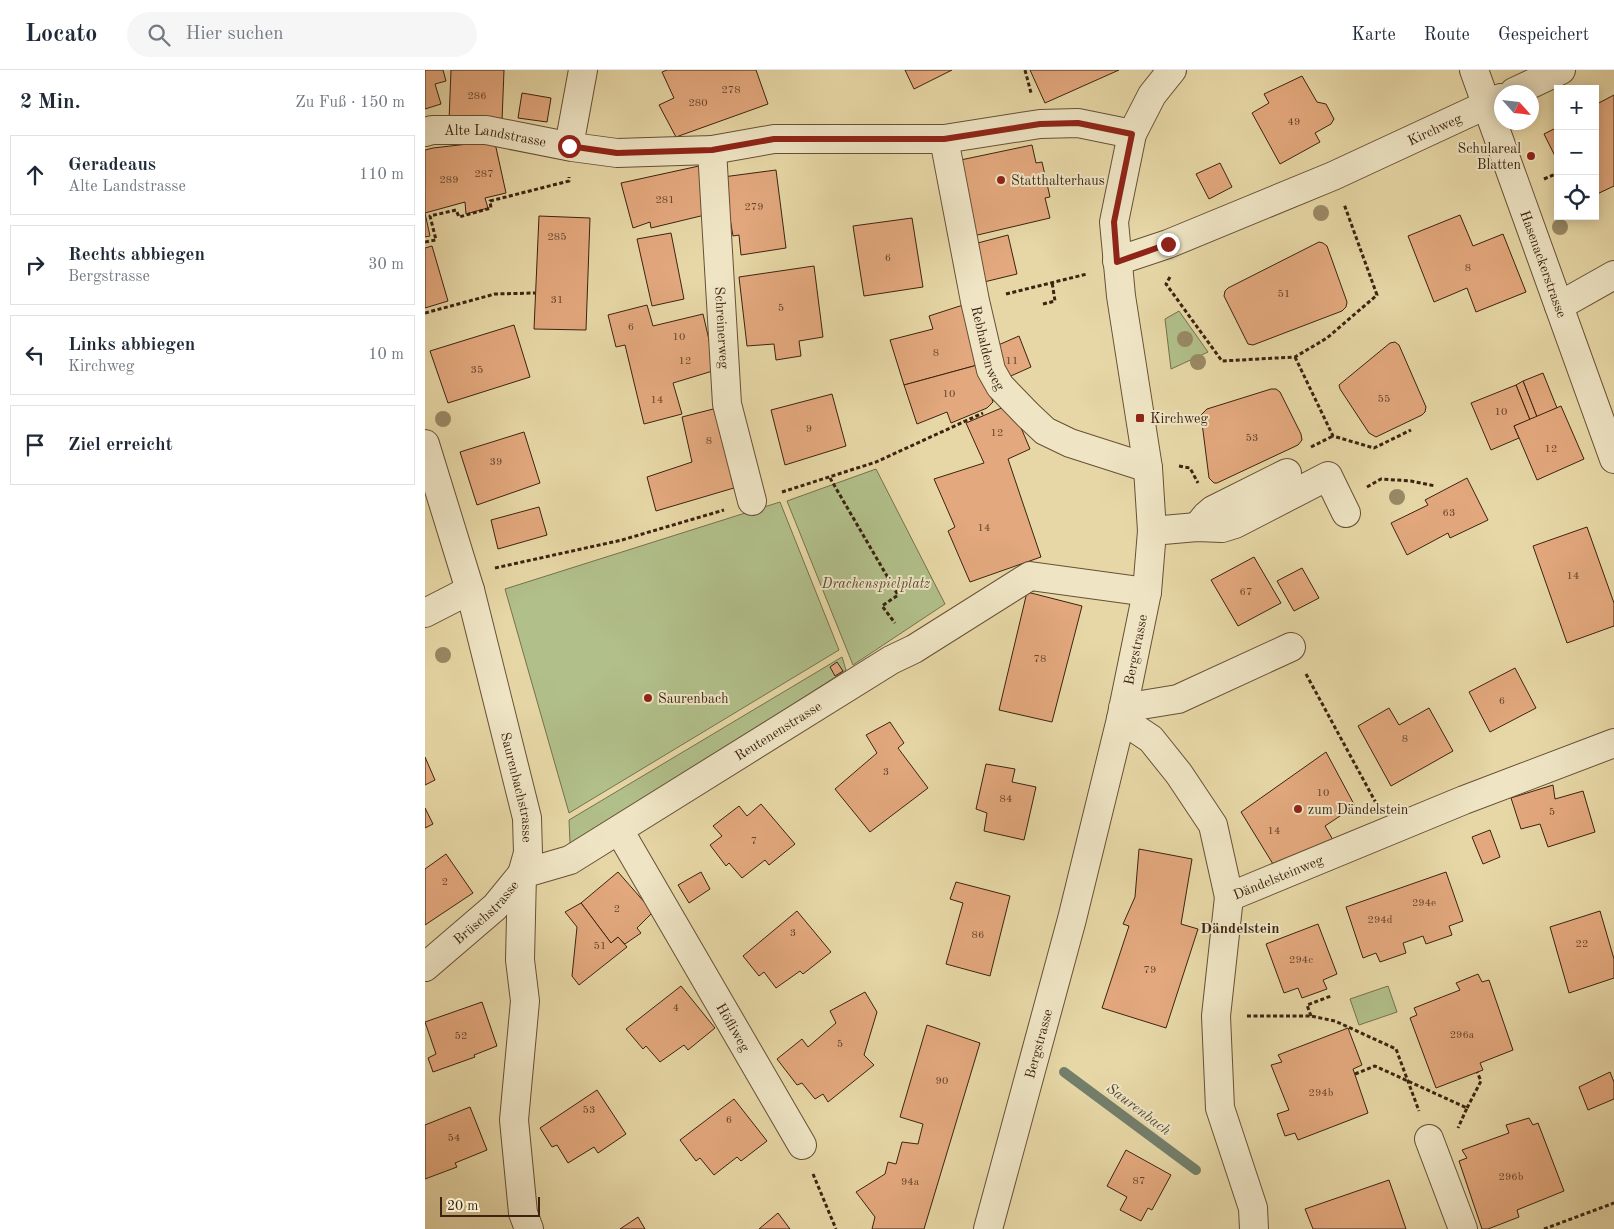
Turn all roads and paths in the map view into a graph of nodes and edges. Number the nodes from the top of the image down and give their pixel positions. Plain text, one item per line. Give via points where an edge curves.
1 (583, 70) edge
2 (1172, 70) edge
3 (1474, 70) edge
4 (1561, 70) edge
5 (1529, 85) edge
6 (1494, 102) edge
7 (1503, 130) edge
8 (425, 132) edge
9 (1132, 134) junction
10 (944, 139) junction
11 (570, 146) junction
12 (712, 150) junction
13 (1555, 175) edge
14 (1333, 176) junction
15 (1547, 178) dead end
16 (425, 242) edge
17 (1117, 262) junction
18 (1090, 273) dead end
19 (1171, 275) dead end
20 (1614, 275) edge
21 (1052, 282) junction
22 (535, 293) dead end
23 (975, 301) junction
24 (1043, 304) dead end
25 (1559, 306) junction
26 (425, 312) edge
27 (1295, 357) junction
28 (1411, 430) dead end
29 (425, 444) edge
30 (1614, 459) edge
31 (1148, 468) junction
32 (1287, 473) dead end
33 (830, 478) dead end
34 (1435, 486) dead end
35 (752, 501) dead end
36 (1343, 507) joint
37 (1197, 527) junction
38 (1152, 530) junction
39 (470, 590) junction
40 (1147, 592) junction
41 (425, 613) edge
42 (1291, 648) joint
43 (914, 649) junction
44 (1122, 713) junction
45 (1614, 743) edge
46 (619, 830) junction
47 (1391, 830) junction
48 (522, 874) junction
49 (1229, 897) junction
50 (425, 966) edge
51 (1331, 996) dead end
52 (1216, 1016) junction
53 (1311, 1016) junction
54 (1477, 1072) dead end
55 (1355, 1074) dead end
56 (1408, 1081) junction
57 (1467, 1108) dead end
58 (1429, 1139) joint
59 (802, 1145) joint
60 (1614, 1203) edge
61 (529, 1229) edge
62 (836, 1229) edge
63 (989, 1229) edge
64 (1254, 1229) edge
65 (1463, 1229) edge
66 (1544, 1229) edge

1 - 11 street
2 - 9 street, Bergstrasse via 1152,95
3 - 6 street, Hasenackerstrasse
4 - 5 street
6 - 14 street, Kirchweg
7 - 25 street, Hasenackerstrasse
8 - 11 street, Alte Landstrasse via 486,130
9 - 10 street, Alte Landstrasse via 1078,123 1040,124
9 - 17 street, Bergstrasse via 1114,222
10 - 12 street, Alte Landstrasse via 774,139
10 - 23 street, Rebhaldenweg
11 - 12 street, Alte Landstrasse via 617,153
11 - 16 path via 569,181 490,201 491,208 459,217 456,210 430,216 436,240
12 - 35 street, Schreinerweg via 727,404
13 - 15 path
14 - 17 street, Kirchweg
14 - 27 path via 1377,295 1327,338
17 - 31 street, Bergstrasse
18 - 21 path
19 - 27 path via 1166,284 1222,361
20 - 25 street
21 - 23 path
21 - 24 path via 1055,301
22 - 26 path via 495,294
23 - 31 street, Rebhaldenweg via 991,370 1000,386 1028,415 1045,431 1070,443
25 - 30 street, Hasenackerstrasse
27 - 28 path via 1333,436 1374,448
29 - 39 street, Saurenbachstrasse
31 - 38 street, Bergstrasse
32 - 37 street via 1213,510
33 - 43 path via 898,595 882,606
34 - 36 path via 1381,479
36 - 37 street via 1328,476 1235,524 1222,528
37 - 38 street
38 - 40 street, Bergstrasse
39 - 41 street
39 - 48 street, Saurenbachstrasse via 527,818 528,853
40 - 43 street, Reutenenstrasse via 1030,576
40 - 44 street, Bergstrasse
42 - 44 street via 1178,699
42 - 47 path
43 - 46 street, Reutenenstrasse via 891,660
44 - 49 street via 1151,740 1179,774 1213,824
44 - 63 street, Bergstrasse
45 - 47 street, Dändelsteinweg
46 - 48 street, Reutenenstrasse via 570,860
46 - 59 street, Höfliweg
47 - 49 street, Dändelsteinweg
48 - 50 street, Brüschstrasse via 495,907
48 - 61 street, Saurenbachstrasse via 520,960 525,1001 513,1120 523,1213
49 - 52 street, Dändelsteinweg
51 - 53 path via 1307,1005
52 - 53 path
52 - 64 street, Dändelsteinweg via 1219,1108 1253,1208
53 - 56 path via 1335,1021 1396,1049
54 - 57 path via 1481,1081
55 - 56 path via 1375,1066
56 - 58 path
58 - 65 street
59 - 62 path
60 - 66 path

